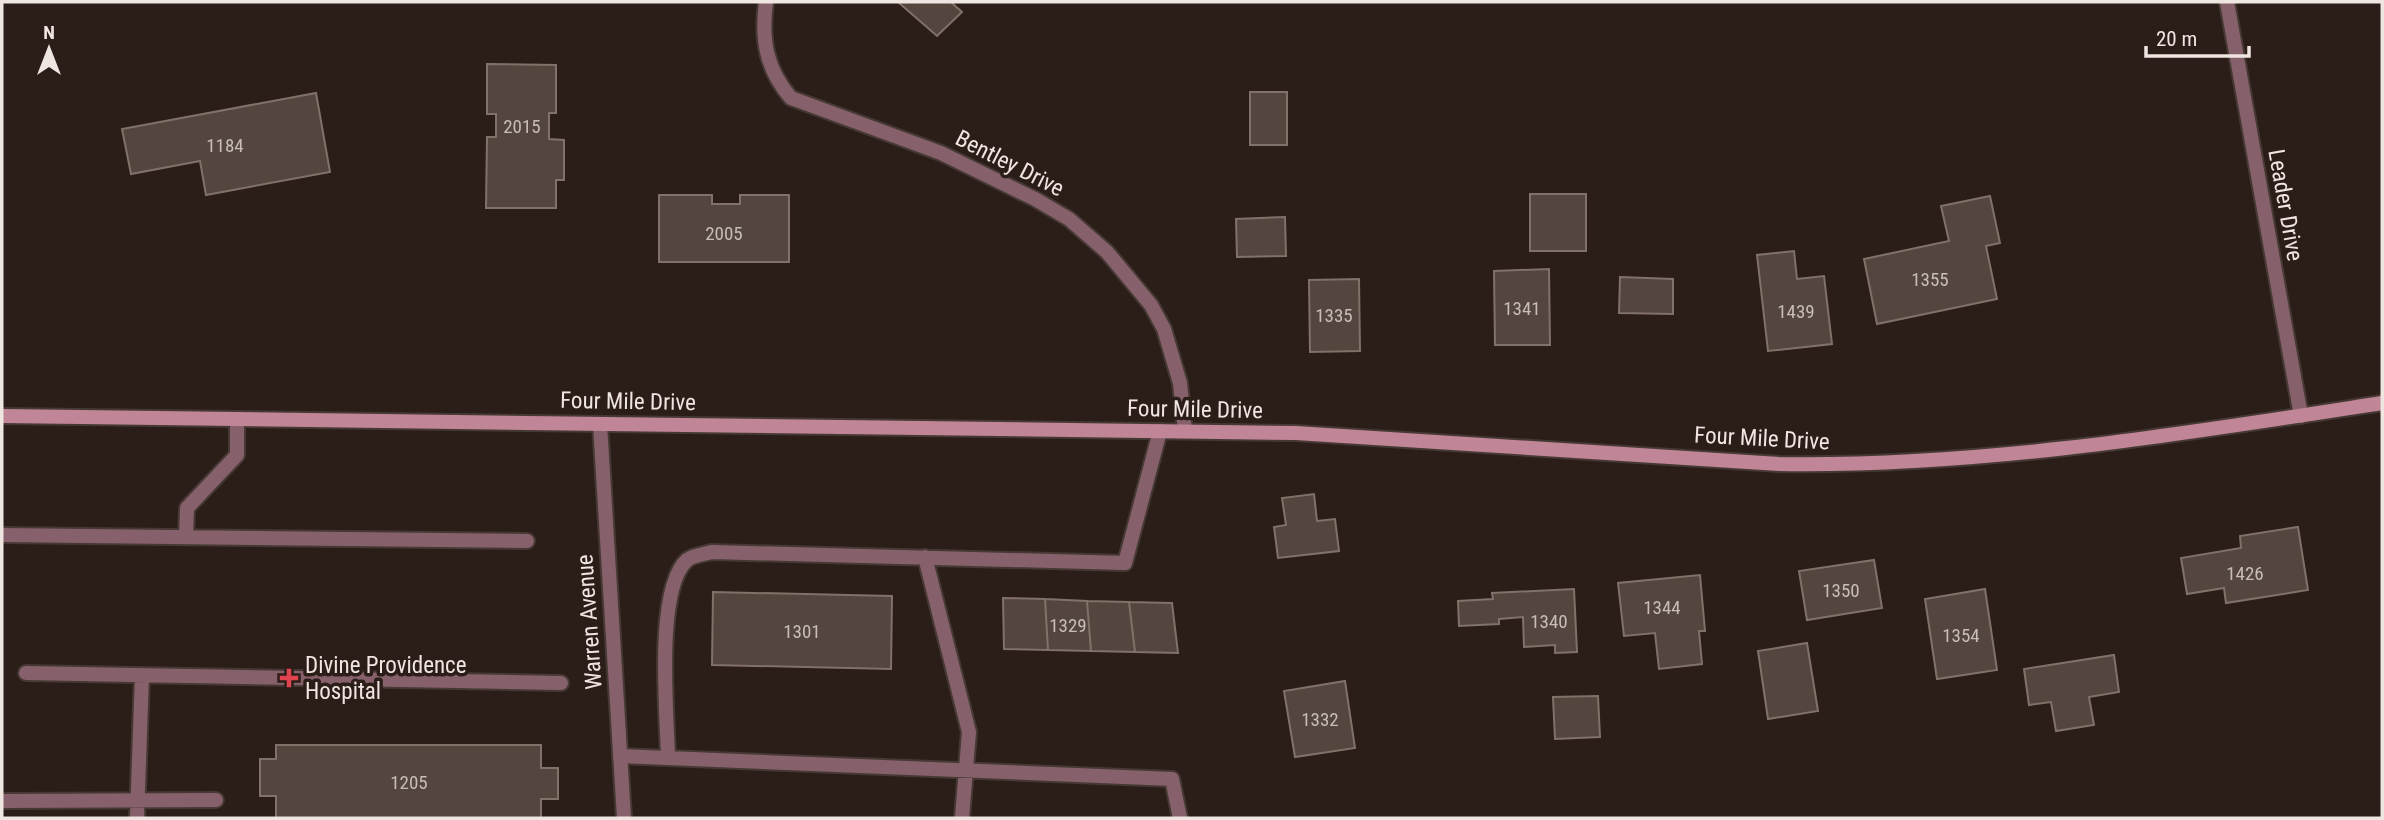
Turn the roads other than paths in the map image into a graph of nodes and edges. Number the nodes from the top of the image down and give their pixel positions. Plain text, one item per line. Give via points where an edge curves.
1 (766, 2) edge
2 (2227, 2) edge
3 (2382, 403) edge
4 (2, 416) edge
5 (2301, 416) junction
6 (237, 419) junction
7 (600, 424) junction
8 (1160, 431) junction
9 (1185, 431) junction
10 (2, 535) edge
11 (186, 537) junction
12 (527, 541) dead end
13 (925, 557) junction
14 (26, 673) dead end
15 (142, 675) junction
16 (561, 682) dead end
17 (620, 756) junction
18 (668, 757) junction
19 (964, 770) junction
20 (137, 800) junction
21 (216, 800) dead end
22 (2, 801) edge
23 (136, 818) edge
24 (624, 818) edge
25 (962, 818) edge
26 (1180, 818) edge

1 - 9 street, Bentley Drive via 765,51 778,83 791,98 941,153 1069,219 1107,252 1151,305 1164,329 1180,383
2 - 5 street, Leader Drive
3 - 5 street, Four Mile Drive
4 - 6 street, Four Mile Drive
5 - 9 street, Four Mile Drive via 1980,458 1856,465 1296,433
6 - 7 street, Four Mile Drive
6 - 11 street via 237,455 187,508
7 - 8 street, Four Mile Drive
7 - 17 street, Warren Avenue
8 - 9 street, Four Mile Drive
8 - 13 street via 1125,563
10 - 11 street
11 - 12 street
13 - 18 street via 712,552 688,559 669,593
13 - 19 street via 969,732
14 - 15 street
15 - 16 street
15 - 20 street
17 - 18 street
17 - 24 street, Warren Avenue
18 - 19 street
19 - 25 street
19 - 26 street via 1172,779
20 - 21 street
20 - 22 street
20 - 23 street

